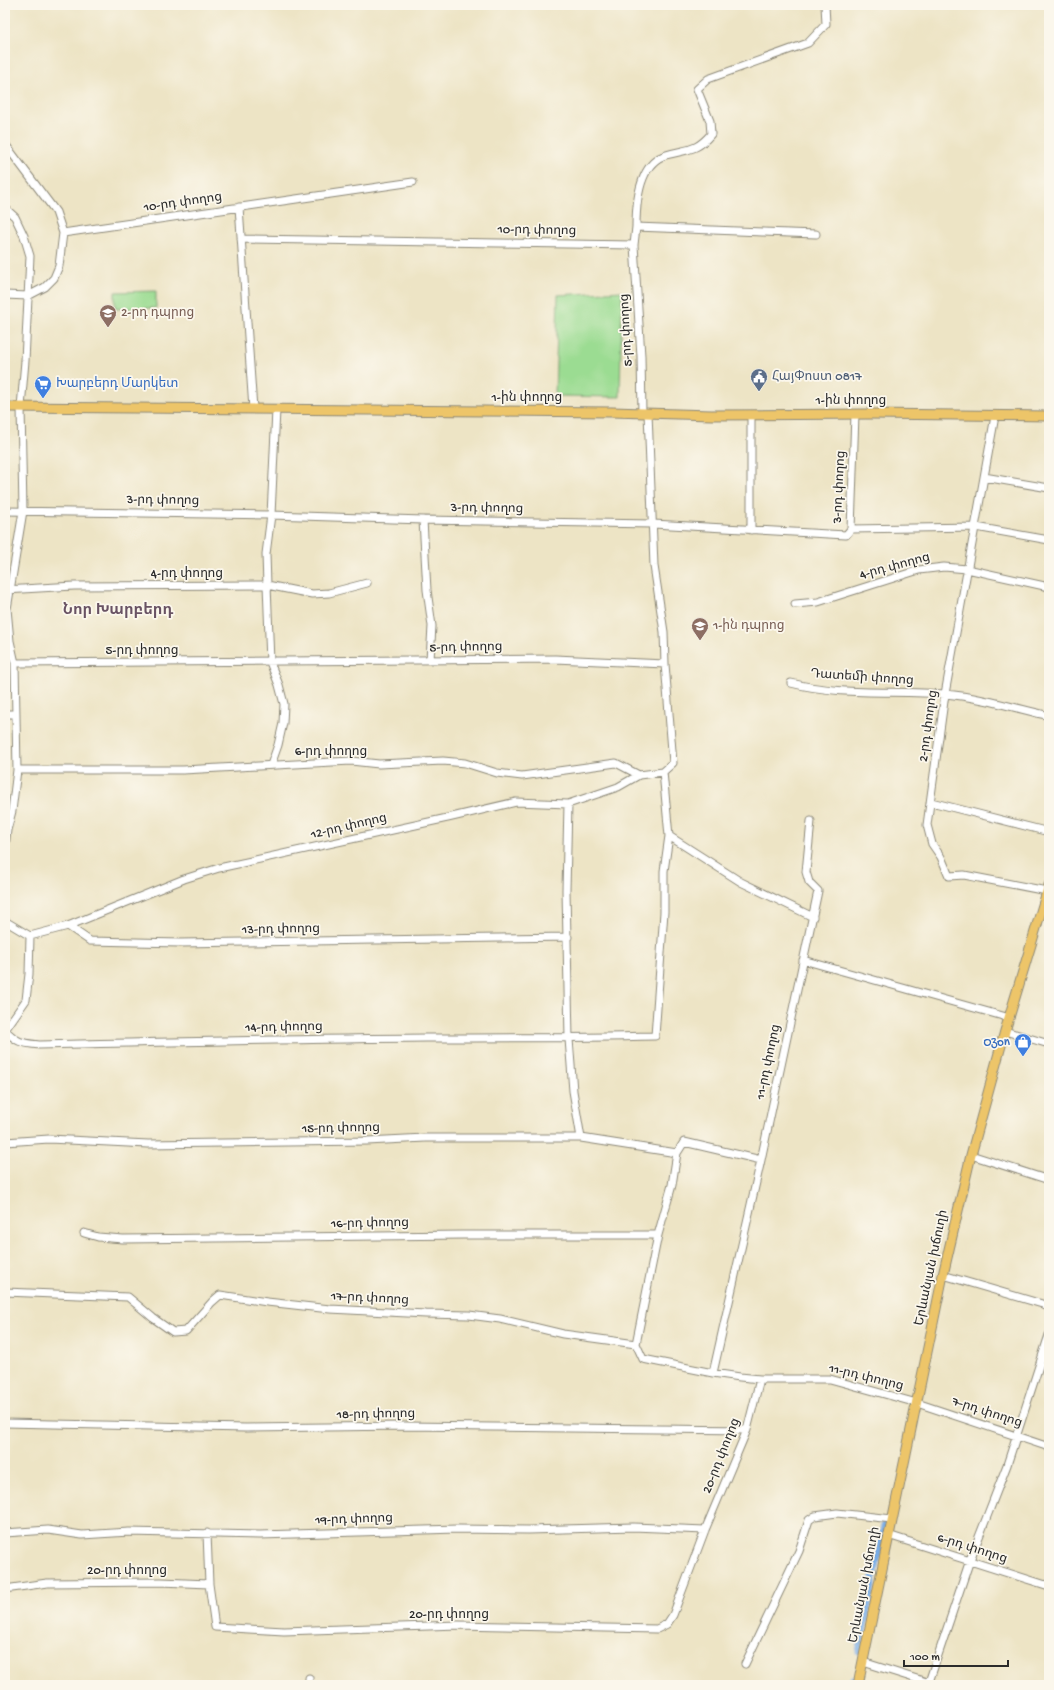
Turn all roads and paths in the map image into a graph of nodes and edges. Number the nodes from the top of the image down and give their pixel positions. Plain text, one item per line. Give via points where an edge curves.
1 (825, 5) edge
2 (5, 144) edge
3 (413, 182) dead end
4 (239, 207) junction
5 (5, 208) edge
6 (636, 227) junction
7 (63, 233) junction
8 (816, 234) dead end
9 (241, 239) junction
10 (634, 245) junction
11 (5, 295) edge
12 (28, 296) junction
13 (5, 407) edge
14 (21, 407) junction
15 (253, 409) junction
16 (276, 410) junction
17 (645, 413) junction
18 (855, 414) junction
19 (751, 415) junction
20 (995, 416) junction
21 (1049, 416) edge
22 (984, 477) junction
23 (1049, 488) edge
24 (5, 511) edge
25 (23, 511) junction
26 (271, 515) junction
27 (423, 520) junction
28 (653, 524) junction
29 (976, 527) junction
30 (851, 528) junction
31 (751, 530) junction
32 (1049, 540) edge
33 (967, 569) junction
34 (367, 583) dead end
35 (267, 586) junction
36 (1049, 587) edge
37 (8, 590) edge
38 (795, 604) dead end
39 (430, 660) junction
40 (270, 662) junction
41 (15, 663) junction
42 (665, 664) junction
43 (791, 683) dead end
44 (945, 694) junction
45 (5, 714) edge
46 (16, 714) junction
47 (1049, 716) edge
48 (271, 765) junction
49 (17, 770) junction
50 (663, 772) junction
51 (639, 775) junction
52 (931, 802) junction
53 (568, 804) junction
54 (811, 821) dead end
55 (6, 830) edge
56 (1049, 832) edge
57 (669, 836) junction
58 (5, 848) edge
59 (1048, 888) edge
60 (813, 917) junction
61 (5, 921) edge
62 (68, 926) junction
63 (30, 936) junction
64 (568, 937) junction
65 (803, 960) junction
66 (1010, 1018) junction
67 (5, 1030) edge
68 (1005, 1031) junction
69 (569, 1039) junction
70 (1049, 1044) edge
71 (581, 1138) junction
72 (5, 1142) edge
73 (677, 1153) junction
74 (971, 1155) junction
75 (761, 1160) junction
76 (1049, 1180) edge
77 (84, 1233) dead end
78 (658, 1235) junction
79 (943, 1275) junction
80 (5, 1292) edge
81 (1049, 1306) edge
82 (1049, 1335) edge
83 (636, 1344) junction
84 (713, 1373) junction
85 (760, 1379) junction
86 (917, 1403) junction
87 (5, 1424) edge
88 (747, 1430) junction
89 (1016, 1436) junction
90 (1049, 1447) edge
91 (892, 1519) junction
92 (705, 1530) junction
93 (5, 1533) edge
94 (207, 1533) junction
95 (888, 1535) junction
96 (970, 1560) junction
97 (209, 1584) junction
98 (1049, 1586) edge
99 (5, 1588) edge
100 (863, 1662) junction
101 (745, 1664) dead end
102 (931, 1684) edge
103 (858, 1685) edge

1 - 6 street via 826,24 808,43 708,79 697,89 710,121 712,134 691,150 664,156 650,164 644,174 640,192
2 - 7 street via 56,212
3 - 4 street, 10-րդ փողոց
4 - 7 street, 10-րդ փողոց
4 - 9 street
5 - 12 street via 16,217 30,256
6 - 8 street
6 - 10 street
7 - 12 street via 59,266 54,278 45,287
9 - 10 street, 10-րդ փողոց
9 - 15 street
10 - 17 street, 5-րդ փողոց
11 - 12 street
12 - 14 street via 26,361
13 - 14 main road, 1-ին փողոց
14 - 15 main road, 1-ին փողոց
14 - 25 street
15 - 16 main road, 1-ին փողոց
16 - 17 main road, 1-ին փողոց
16 - 26 street
17 - 19 main road, 1-ին փողոց
17 - 28 street, 5-րդ փողոց
18 - 19 main road, 1-ին փողոց
18 - 20 main road, 1-ին փողոց
18 - 30 street, 3-րդ փողոց
19 - 31 street
20 - 21 main road, 1-ին փողոց
20 - 22 street, 2-րդ փողոց
22 - 23 street
22 - 29 street, 2-րդ փողոց
24 - 25 street, 3-րդ փողոց
25 - 26 street, 3-րդ փողոց
25 - 37 street
26 - 27 street, 3-րդ փողոց
26 - 35 street via 266,554
27 - 28 street, 3-րդ փողոց
27 - 39 street via 432,626
28 - 31 street, 3-րդ փողոց
28 - 42 street, 5-րդ փողոց via 654,566 664,632
29 - 30 street
29 - 32 street
29 - 33 street, 2-րդ փողոց
30 - 31 street, 3-րդ փողոց via 846,535
33 - 36 street, 4-րդ փողոց
33 - 38 street, 4-րդ փողոց via 944,567 919,570 818,602
33 - 44 street, 2-րդ փողոց
34 - 35 street, 4-րդ փողոց via 329,593 312,594
35 - 37 street, 4-րդ փողոց via 74,586
35 - 40 street
37 - 41 street via 10,641
39 - 40 street, 5-րդ փողոց
39 - 42 street, 5-րդ փողոց via 555,659
40 - 41 street, 5-րդ փողոց
40 - 48 street via 284,704 283,723
41 - 46 street
42 - 50 street via 673,763
43 - 44 street, Դատեմի փողոց via 848,691
44 - 47 street, Դատեմի փողոց
44 - 52 street, 2-րդ փողոց
45 - 46 street
46 - 49 street
48 - 49 street, 6-րդ փողոց via 183,770
48 - 51 street, 6-րդ փողոց via 351,761 379,764 443,761 466,763 497,773 522,776 616,763
49 - 55 street via 12,811
50 - 51 street
50 - 57 street
51 - 53 street, 12-րդ փողոց via 618,787
52 - 56 street
52 - 59 street, 2-րդ փողոց via 927,825 932,844 949,876 964,875
53 - 62 street, 12-րդ փողոց via 516,802 219,868 184,879
53 - 64 street
54 - 60 street, 11-րդ փողոց via 806,872 809,882 818,891
55 - 58 street
57 - 60 street via 741,882
57 - 69 street, 14-րդ փողոց via 664,871 664,912 655,1036
59 - 66 main road, Երևանյան խճուղի
60 - 65 street, 11-րդ փողոց
61 - 63 street
62 - 63 street
62 - 64 street, 13-րդ փողոց via 90,941 180,944
63 - 67 street via 26,1000
64 - 69 street
65 - 66 street
65 - 75 street, 11-րդ փողոց
66 - 68 main road, Երևանյան խճուղի
67 - 69 street, 14-րդ փողոց via 15,1040 38,1045 426,1038
68 - 70 street
68 - 74 main road, Երևանյան խճուղի
69 - 71 street via 573,1091
71 - 72 street, 15-րդ փողոց via 425,1138 148,1144 49,1139
71 - 73 street, 15-րդ փողոց
73 - 75 street via 684,1142
73 - 78 street via 672,1185
74 - 76 street
74 - 79 main road, Երևանյան խճուղի
75 - 84 street, 11-րդ փողոց
77 - 78 street, 16-րդ փողոց via 123,1239
78 - 83 street
79 - 81 street
79 - 86 main road, Երևանյան խճուղի
80 - 83 street, 17-րդ փողոց via 128,1298 173,1332 186,1331 220,1295 330,1309 469,1315 500,1319 563,1334
82 - 89 street
83 - 84 street, 11-րդ փողոց via 643,1359
84 - 85 street, 11-րդ փողոց
85 - 86 street, 11-րդ փողոց via 830,1379
85 - 88 street, 20-րդ փողոց
86 - 89 street, 7-րդ փողոց
86 - 91 main road, Երևանյան խճուղի
87 - 88 street, 18-րդ փողոց via 246,1428 404,1426
88 - 92 street, 20-րդ փողոց
89 - 90 street, 7-րդ փողոց
89 - 96 street
91 - 95 main road, Երևանյան խճուղի
91 - 101 street via 837,1513 815,1516 809,1520 799,1551
92 - 94 street, 19-րդ փողոց via 633,1527 260,1535
92 - 97 street, 20-րդ փողոց via 673,1615 667,1624 657,1629 458,1625 284,1631 215,1627
93 - 94 street, 19-րդ փողոց via 48,1530 82,1535 129,1532
94 - 97 street
95 - 96 street, 6-րդ փողոց
95 - 100 main road, Երևանյան խճուղի
96 - 98 street, 6-րդ փողոց
96 - 102 street
97 - 99 street, 20-րդ փողոց via 47,1583
100 - 102 street
100 - 103 main road, Երևանյան խճուղի

